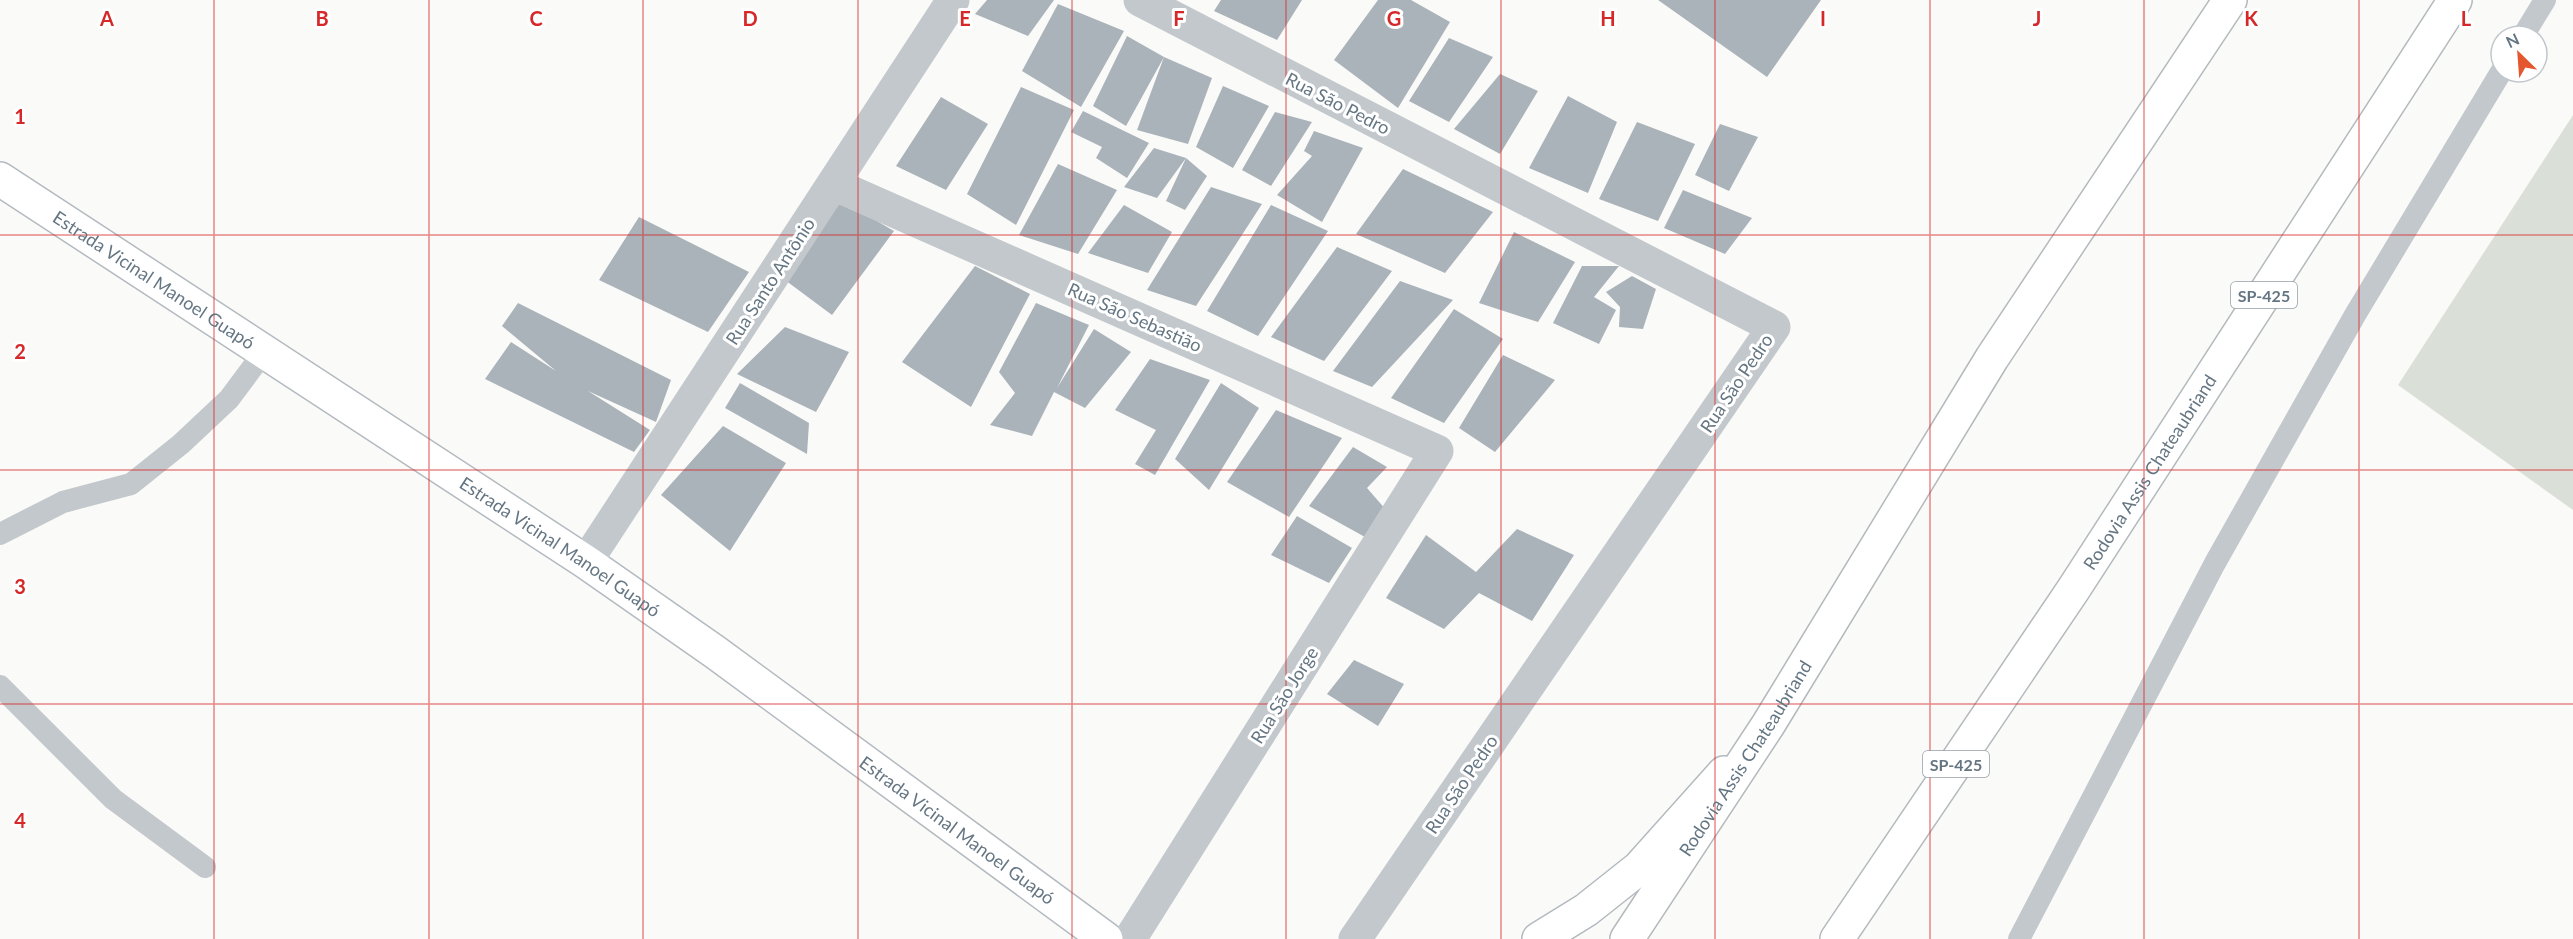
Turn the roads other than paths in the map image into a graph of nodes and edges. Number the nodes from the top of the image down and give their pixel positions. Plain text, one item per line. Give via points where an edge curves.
1 (953, 0) edge
2 (1140, 0) edge
3 (2230, 0) edge
4 (2455, 0) edge
5 (2545, 0) edge
6 (2530, 24) edge
7 (2495, 84) edge
8 (0, 179) edge
9 (833, 184) junction
10 (264, 352) junction
11 (1437, 451) joint
12 (0, 534) edge
13 (586, 562) junction
14 (0, 686) edge
15 (1768, 725) junction
16 (204, 867) dead end
17 (1837, 938) edge
18 (1106, 939) edge
19 (1130, 939) edge
20 (1355, 939) edge
21 (1539, 939) edge
22 (1628, 939) edge
23 (2019, 939) edge

1 - 9 street, Rua Santo Antônio
2 - 20 street, Rua São Pedro via 1774,327
3 - 15 main road, Rodovia Assis Chateaubriand via 1992,358
4 - 17 main road, Rodovia Assis Chateaubriand / SP-425 via 2073,590
5 - 6 lane
7 - 23 lane via 2355,315 2215,563
8 - 10 main road, Estrada Vicinal Manoel Guapó
9 - 11 street, Rua São Sebastião
9 - 13 street, Rua Santo Antônio
10 - 12 lane via 229,399 131,484 63,502
10 - 13 main road, Estrada Vicinal Manoel Guapó
11 - 19 street, Rua São Jorge
13 - 18 main road, Estrada Vicinal Manoel Guapó
14 - 16 lane via 113,799
15 - 21 main road via 1639,868 1586,910
15 - 22 main road, Rodovia Assis Chateaubriand

